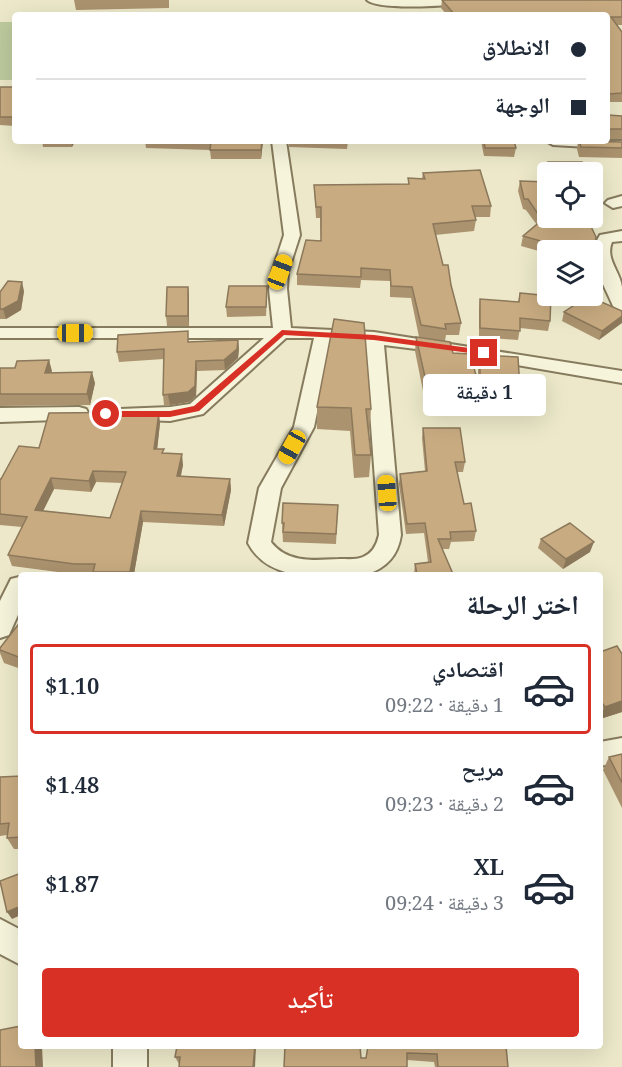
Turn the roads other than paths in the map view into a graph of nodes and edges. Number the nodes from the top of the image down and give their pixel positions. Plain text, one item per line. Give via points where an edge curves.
1 (372, 0) edge
2 (483, 0) edge
3 (279, 144) edge
4 (605, 144) edge
5 (622, 145) edge
6 (622, 236) edge
7 (622, 306) edge
8 (282, 332) junction
9 (0, 333) edge
10 (324, 333) junction
11 (374, 337) junction
12 (622, 377) edge
13 (0, 415) edge
14 (18, 588) edge
15 (0, 628) edge
16 (622, 750) edge
17 (603, 753) edge
18 (0, 935) edge
19 (18, 948) edge
20 (130, 1049) edge
21 (130, 1067) edge

1 - 2 street
3 - 8 street via 292,235 278,289
4 - 5 street
6 - 7 street via 606,238 601,254
8 - 9 street
8 - 10 street
8 - 13 street via 196,409 170,414
10 - 11 street
10 - 11 street via 304,428 270,488 260,543 275,561 297,570 370,565 388,549
11 - 12 street
14 - 15 street
16 - 17 street
18 - 19 street
20 - 21 street

